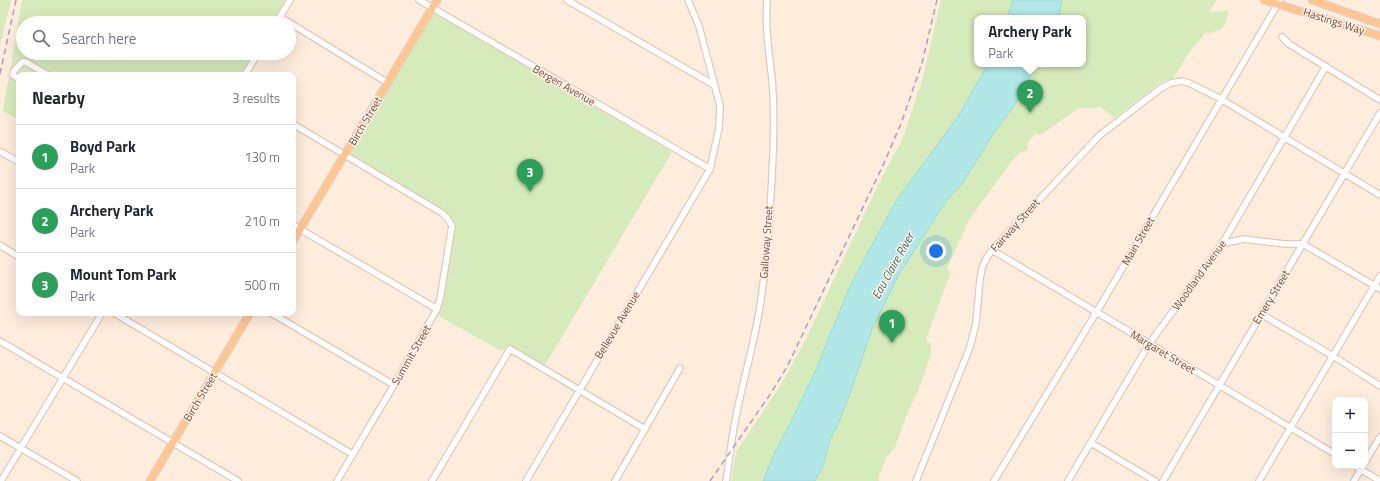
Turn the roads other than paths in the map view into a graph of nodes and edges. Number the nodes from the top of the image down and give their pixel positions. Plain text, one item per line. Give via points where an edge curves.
1 (290, 0) edge
2 (419, 0) edge
3 (437, 0) edge
4 (567, 0) edge
5 (688, 0) edge
6 (767, 0) edge
7 (1264, 0) edge
8 (1312, 0) edge
9 (1278, 2) edge
10 (432, 8) junction
11 (281, 16) edge
12 (1380, 24) edge
13 (296, 27) edge
14 (1380, 36) edge
15 (1282, 37) dead end
16 (254, 60) edge
17 (1326, 66) junction
18 (43, 72) edge
19 (247, 72) edge
20 (16, 77) edge
21 (388, 83) junction
22 (714, 85) junction
23 (1221, 99) junction
24 (1380, 100) edge
25 (1380, 113) edge
26 (296, 126) edge
27 (1284, 137) junction
28 (1, 152) dead end
29 (344, 155) junction
30 (16, 160) edge
31 (710, 169) junction
32 (1344, 173) junction
33 (1380, 195) edge
34 (296, 227) edge
35 (300, 229) junction
36 (296, 236) edge
37 (1222, 244) junction
38 (1303, 244) junction
39 (0, 245) edge
40 (992, 250) junction
41 (16, 254) edge
42 (1380, 276) edge
43 (1377, 288) edge
44 (437, 309) junction
45 (1096, 313) junction
46 (1261, 314) junction
47 (100, 316) edge
48 (119, 316) edge
49 (248, 316) edge
50 (276, 316) edge
51 (0, 341) edge
52 (1149, 344) junction
53 (1333, 356) junction
54 (680, 368) dead end
55 (215, 372) junction
56 (63, 378) junction
57 (394, 385) junction
58 (1220, 386) junction
59 (1380, 386) edge
60 (579, 390) junction
61 (1290, 427) junction
62 (646, 429) junction
63 (0, 436) edge
64 (1380, 437) edge
65 (173, 443) junction
66 (1091, 443) junction
67 (21, 448) junction
68 (1332, 452) edge
69 (352, 454) junction
70 (1368, 457) edge
71 (1358, 469) edge
72 (1362, 469) edge
73 (1, 481) edge
74 (77, 481) edge
75 (150, 481) edge
76 (238, 481) edge
77 (337, 481) edge
78 (432, 481) edge
79 (526, 481) edge
80 (615, 481) edge
81 (726, 481) edge
82 (916, 481) edge
83 (994, 481) edge
84 (1068, 481) edge
85 (1155, 481) edge
86 (1162, 481) edge
87 (1259, 481) edge
88 (1354, 481) edge
89 (1380, 481) edge

1 - 11 street
2 - 10 street, Bergen Avenue
3 - 10 main road, Birch Street
4 - 22 street
5 - 22 street, Bellevue Avenue via 699,26
6 - 81 street, Galloway Street via 773,154 766,259 754,342 733,433
7 - 9 main road, Hastings Way
8 - 12 main road, Hastings Way
9 - 14 main road, Hastings Way
9 - 23 street, Main Street
10 - 21 main road, Birch Street
10 - 31 street, Bergen Avenue
13 - 21 street
15 - 17 street
16 - 19 street
17 - 24 street
17 - 27 street, Woodland Avenue
18 - 20 street via 22,62 14,72 13,75
21 - 29 main road, Birch Street
22 - 31 street, Bellevue Avenue via 720,106 719,128
23 - 27 street
23 - 40 street, Fairway Street via 1182,81 1161,88 1100,134
23 - 45 street, Main Street
25 - 32 street, Emery Street
26 - 29 street
27 - 32 street
27 - 37 street, Woodland Avenue
28 - 30 street
29 - 35 main road, Birch Street
29 - 44 street, Summit Street via 448,218 452,226
31 - 60 street, Bellevue Avenue
32 - 33 street
32 - 38 street, Emery Street
34 - 35 street
35 - 36 main road, Birch Street
35 - 44 street
37 - 38 street via 1243,239
37 - 52 street, Woodland Avenue
38 - 43 street
38 - 46 street, Emery Street
39 - 41 street
40 - 45 street, Margaret Street
40 - 82 street, Fairway Street via 982,268 976,323 970,347
42 - 43 street
43 - 53 street
44 - 57 street, Summit Street
45 - 52 street, Margaret Street
45 - 83 street, Main Street
46 - 53 street
46 - 58 street, Emery Street
47 - 56 street
48 - 55 street
49 - 55 main road, Birch Street
50 - 57 street
51 - 56 street
52 - 58 street, Margaret Street
52 - 66 street, Woodland Avenue
53 - 59 street
53 - 61 street
54 - 62 street
55 - 65 main road, Birch Street
55 - 69 street
56 - 65 street
56 - 67 street
57 - 69 street, Summit Street
58 - 61 street, Margaret Street
58 - 86 street, Emery Street
60 - 62 street
60 - 78 street via 510,349
60 - 79 street, Bellevue Avenue
61 - 68 street, Margaret Street
61 - 87 street
62 - 80 street
63 - 67 street
64 - 70 street
65 - 75 main road, Birch Street
65 - 76 street
66 - 84 street, Woodland Avenue
66 - 85 street
67 - 73 street
67 - 74 street
69 - 77 street, Summit Street
71 - 88 street
72 - 89 street

